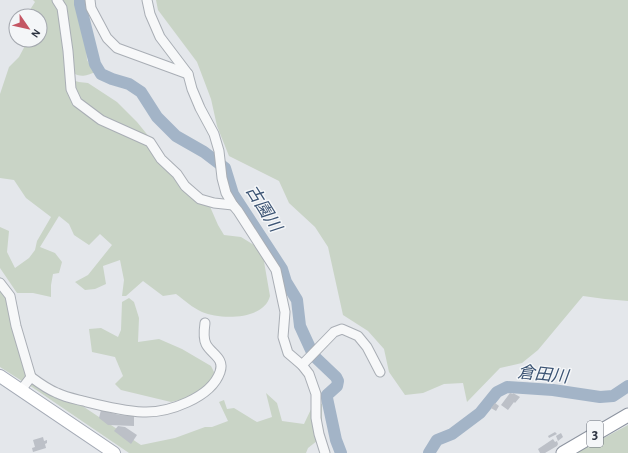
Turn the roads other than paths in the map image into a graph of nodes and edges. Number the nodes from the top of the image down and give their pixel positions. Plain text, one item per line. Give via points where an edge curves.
1 (57, 0) edge
2 (90, 0) edge
3 (147, 0) edge
4 (188, 74) junction
5 (232, 205) junction
6 (0, 283) edge
7 (205, 323) dead end
8 (302, 365) junction
9 (380, 372) dead end
10 (0, 376) edge
11 (31, 377) junction
12 (21, 390) junction
13 (628, 415) edge
14 (114, 453) edge
15 (325, 453) edge
16 (563, 453) edge

1 - 5 street via 62,8 71,89 77,102 101,120 150,142 185,186 200,199
2 - 4 street via 91,8 107,38 117,48
3 - 4 street via 160,37
4 - 5 street via 200,108 214,134 222,178
5 - 8 street via 276,270 285,312 283,337 288,352
6 - 11 street via 10,296
7 - 11 street via 206,345 220,362 220,373 214,384 188,402 144,412 116,409 58,394
8 - 9 street via 334,332 342,329 358,336 368,347
8 - 15 street via 309,374 316,394 316,418
10 - 12 main road
11 - 12 street
12 - 14 main road
13 - 16 highway, 3

